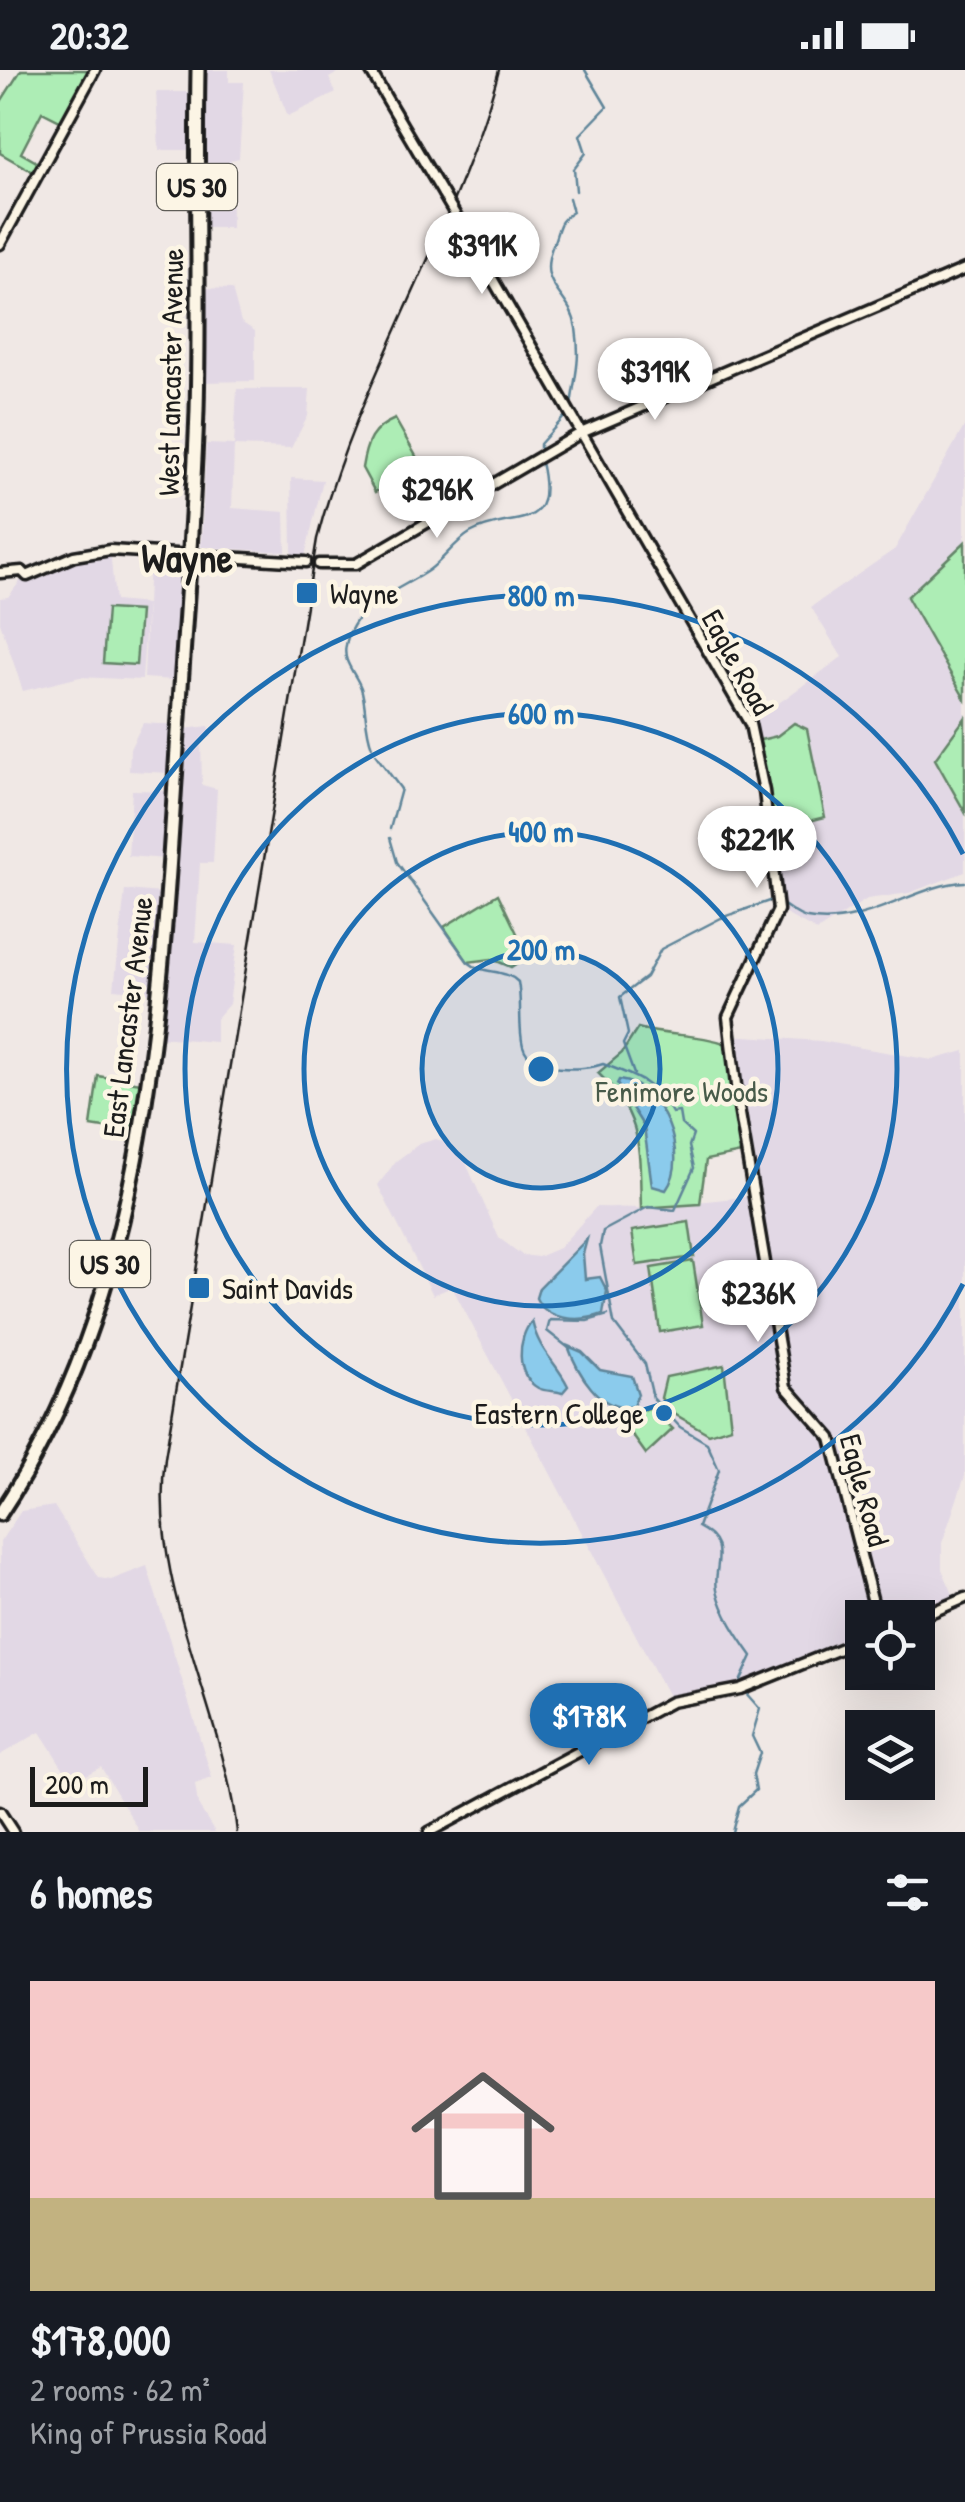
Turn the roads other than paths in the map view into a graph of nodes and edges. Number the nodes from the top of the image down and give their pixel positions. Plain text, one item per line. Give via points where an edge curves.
1 (95, 70) edge
2 (198, 70) edge
3 (370, 70) edge
4 (0, 244) edge
5 (965, 269) edge
6 (580, 434) junction
7 (191, 556) junction
8 (306, 562) dead end
9 (319, 564) dead end
10 (0, 573) edge
11 (29, 1466) junction
12 (0, 1503) edge
13 (0, 1514) edge
14 (965, 1598) edge
15 (872, 1600) edge
16 (935, 1611) edge
17 (845, 1647) edge
18 (0, 1812) edge
19 (13, 1832) edge
20 (429, 1832) edge

1 - 4 street
2 - 7 highway, West Lancaster Avenue / US 30
3 - 6 street, Eagle Road, bridge
5 - 6 street
6 - 9 street via 356,564
6 - 15 street, Eagle Road via 750,724 778,910 731,1004 732,1064 786,1387 831,1438
7 - 8 street
7 - 10 street via 110,550 74,556 27,576
7 - 11 highway, East Lancaster Avenue / US 30 via 167,888 138,1146 96,1312 59,1413
11 - 12 highway, East Lancaster Avenue / US 30
11 - 13 highway, East Lancaster Avenue / US 30
14 - 16 street
17 - 20 street via 743,1688 671,1702
18 - 19 street

